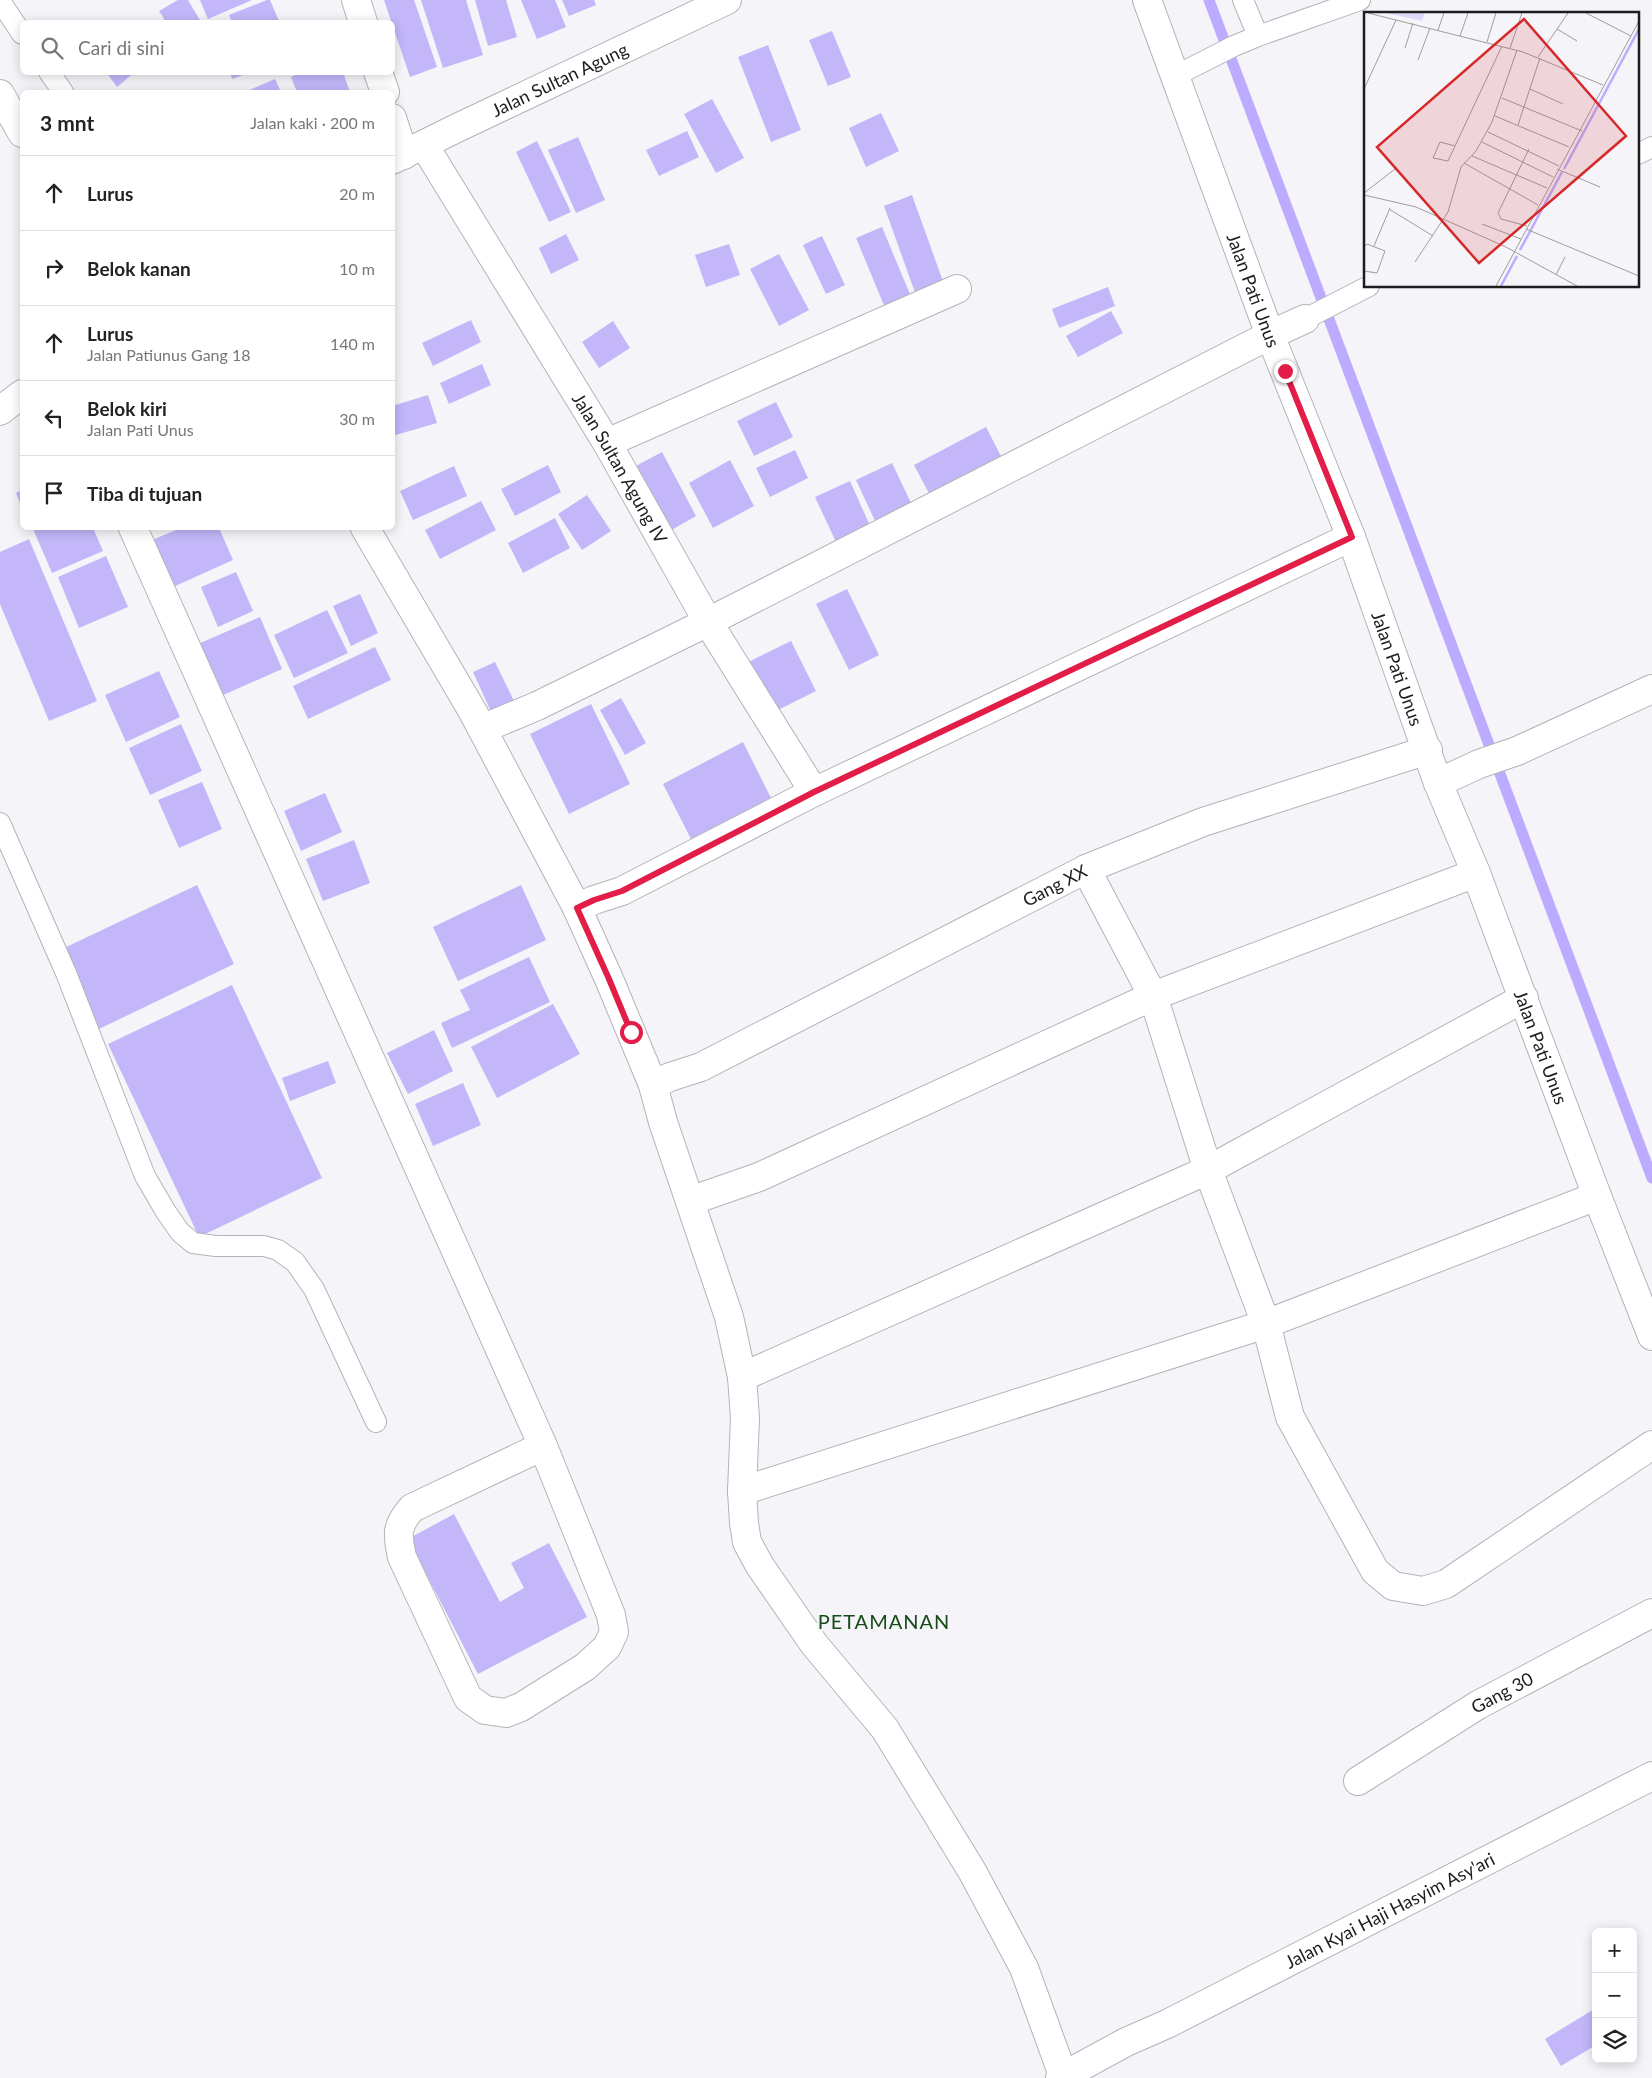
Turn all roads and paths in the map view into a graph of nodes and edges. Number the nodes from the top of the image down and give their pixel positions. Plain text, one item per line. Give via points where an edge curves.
1 (356, 0) edge
2 (727, 0) edge
3 (1147, 0) edge
4 (1243, 0) edge
5 (1360, 0) edge
6 (0, 1) edge
7 (362, 20) edge
8 (20, 31) edge
9 (1258, 36) junction
10 (1187, 70) junction
11 (51, 75) edge
12 (379, 75) edge
13 (62, 90) edge
14 (384, 90) edge
15 (0, 94) edge
16 (395, 125) edge
17 (20, 129) edge
18 (1652, 147) edge
19 (407, 153) edge
20 (1640, 153) edge
21 (1366, 288) edge
22 (957, 289) dead end
23 (1305, 319) joint
24 (1270, 335) junction
25 (20, 396) edge
26 (0, 411) edge
27 (607, 443) junction
28 (134, 530) edge
29 (366, 530) edge
30 (1352, 537) junction
31 (708, 622) junction
32 (1652, 689) edge
33 (492, 725) junction
34 (1428, 750) junction
35 (1438, 783) junction
36 (814, 792) junction
37 (0, 823) edge
38 (1086, 869) junction
39 (1476, 873) junction
40 (585, 904) junction
41 (1152, 996) junction
42 (1524, 998) junction
43 (661, 1081) junction
44 (1208, 1170) junction
45 (1597, 1196) junction
46 (690, 1201) junction
47 (1266, 1324) junction
48 (1652, 1336) edge
49 (742, 1377) junction
50 (376, 1422) dead end
51 (1652, 1445) edge
52 (543, 1446) junction
53 (742, 1491) junction
54 (1652, 1613) edge
55 (1652, 1776) edge
56 (1358, 1781) dead end
57 (1063, 2078) edge

1 - 7 main road
2 - 19 main road, Jalan Sultan Agung
3 - 10 main road, Jalan Pati Unus
4 - 9 lane
5 - 9 lane
6 - 8 lane
9 - 10 lane
10 - 24 main road, Jalan Pati Unus
11 - 13 lane
12 - 14 main road
15 - 17 main road
16 - 19 main road, Jalan Sultan Agung IV
18 - 20 lane
19 - 27 main road, Jalan Sultan Agung IV
21 - 23 lane
22 - 27 main road
23 - 24 main road
24 - 30 main road, Jalan Pati Unus
24 - 31 main road
25 - 26 main road
27 - 31 main road, Jalan Sultan Agung IV
28 - 52 main road
29 - 33 main road
30 - 34 main road, Jalan Pati Unus
30 - 36 main road
31 - 33 main road
31 - 36 main road, Jalan Sultan Agung IV
32 - 35 main road via 1517,752 1479,764
33 - 40 main road
34 - 35 main road, Jalan Pati Unus
34 - 38 main road, Gang XX via 1203,822
35 - 39 main road, Jalan Pati Unus
36 - 40 main road via 622,891
37 - 50 lane via 66,973 144,1176 166,1212 180,1232 193,1243 264,1246 278,1250 295,1262 314,1288
38 - 41 main road
38 - 43 main road, Gang XX via 701,1067
39 - 41 main road
39 - 42 main road, Jalan Pati Unus
40 - 43 main road via 609,979
41 - 44 main road
41 - 46 main road via 759,1177
42 - 44 main road
42 - 45 main road, Jalan Pati Unus
43 - 46 main road via 663,1122
44 - 47 main road
44 - 49 main road
45 - 47 main road
45 - 48 main road, Jalan Pati Unus
46 - 49 main road via 729,1317
47 - 51 main road via 1290,1417 1375,1571 1393,1586 1423,1592 1446,1584
47 - 53 main road
49 - 53 main road via 745,1418
52 - 52 main road via 412,1508 401,1520 397,1537 402,1557 455,1674 468,1698 485,1710 506,1713 521,1707 585,1667 607,1647 614,1632 603,1592
53 - 57 main road via 747,1542 760,1566 814,1644 885,1729 972,1871 1024,1968
54 - 56 main road, Gang 30 via 1478,1705
55 - 57 main road, Jalan Kyai Haji Hasyim Asy'ari via 1126,2042

